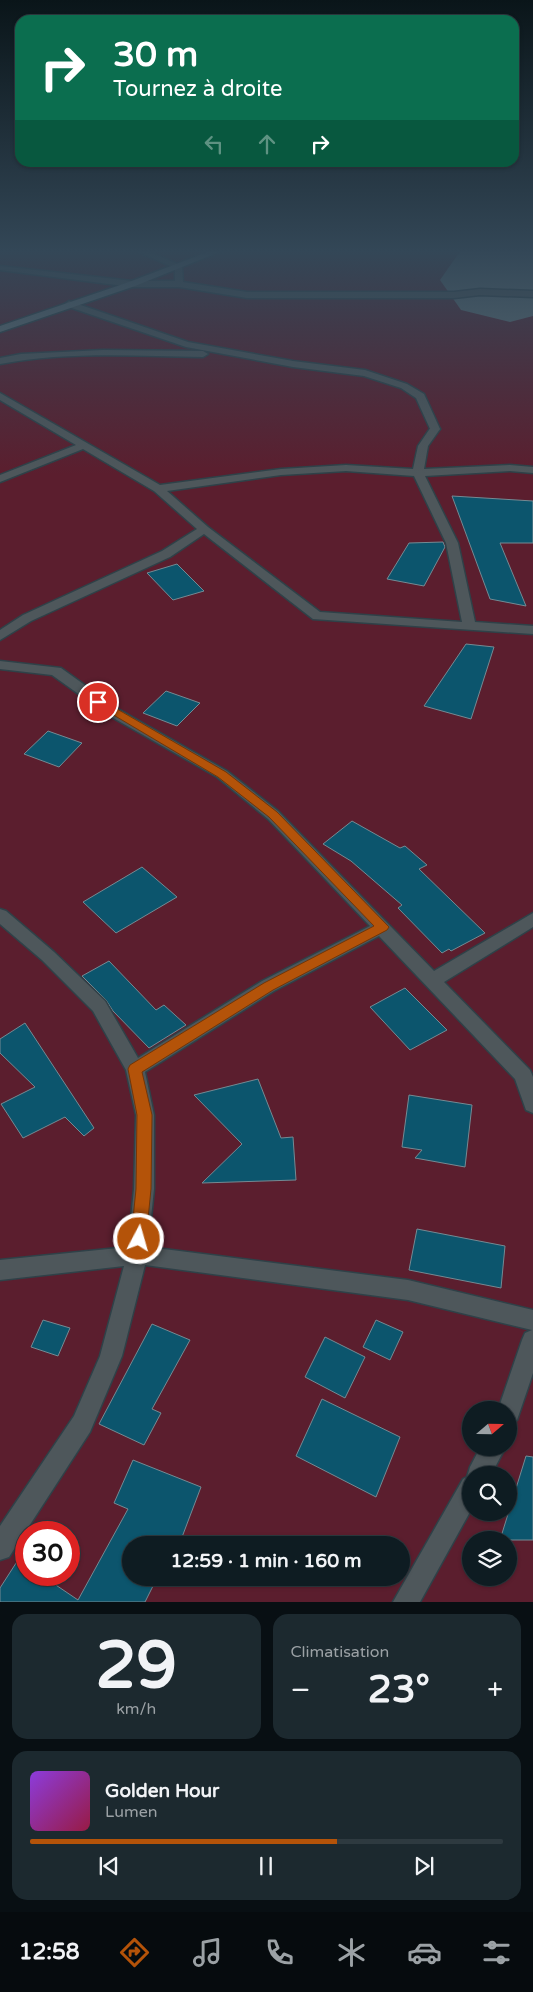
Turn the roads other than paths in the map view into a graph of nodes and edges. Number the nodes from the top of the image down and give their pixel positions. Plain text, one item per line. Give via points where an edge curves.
1 (130, 325) edge
2 (245, 355) junction
3 (0, 362) edge
4 (0, 396) edge
5 (84, 445) junction
6 (533, 470) edge
7 (418, 473) junction
8 (0, 479) edge
9 (158, 489) junction
10 (204, 529) junction
11 (469, 626) junction
12 (533, 630) edge
13 (0, 636) edge
14 (0, 665) edge
15 (0, 915) edge
16 (533, 919) edge
17 (382, 927) junction
18 (433, 980) junction
19 (135, 1069) junction
20 (533, 1105) edge
21 (137, 1255) junction
22 (0, 1270) edge
23 (533, 1320) edge
24 (533, 1340) edge
25 (513, 1401) edge
26 (462, 1503) edge
27 (0, 1548) edge
28 (406, 1602) edge

1 - 2 street via 186,344
2 - 3 street via 103,353 21,357
2 - 7 street via 365,373 404,386 420,396 434,429 423,446
4 - 5 street
5 - 8 street
5 - 9 street
6 - 7 street via 510,468
7 - 9 street via 346,468 281,472
7 - 11 street via 452,543
9 - 10 street
10 - 11 street via 317,616
10 - 13 street via 166,554 27,618
11 - 12 street
14 - 17 street via 56,671 113,712 222,774 273,815
15 - 19 street via 99,1006
16 - 18 street
17 - 18 street
17 - 19 street via 268,986
18 - 20 street via 523,1074
19 - 21 street via 145,1115 144,1189
21 - 22 street
21 - 23 street via 408,1290
21 - 27 street via 111,1356 82,1424
24 - 25 street
26 - 28 street

